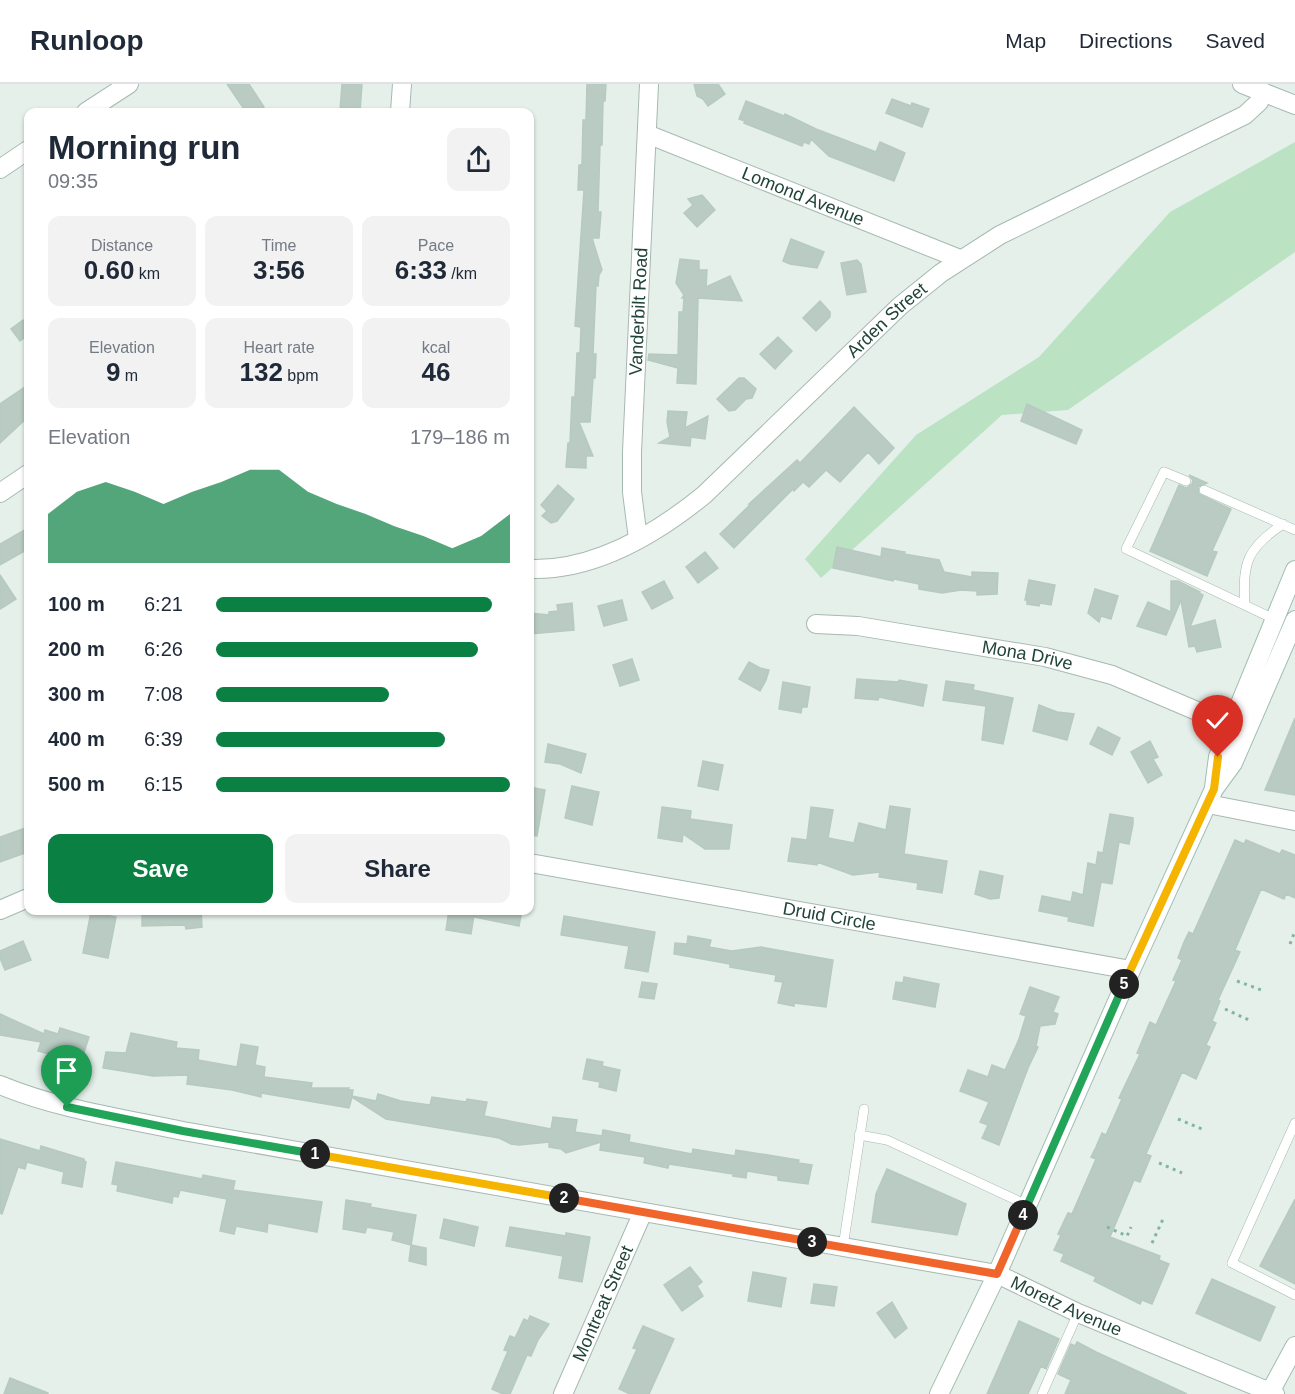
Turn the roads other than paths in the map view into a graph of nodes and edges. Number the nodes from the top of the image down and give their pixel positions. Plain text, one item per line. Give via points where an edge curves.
1 (129, 84) edge
2 (402, 84) edge
3 (649, 84) edge
4 (1242, 84) edge
5 (1263, 92) junction
6 (1295, 105) edge
7 (92, 108) edge
8 (400, 108) edge
9 (647, 134) junction
10 (24, 153) edge
11 (0, 169) edge
12 (960, 259) junction
13 (24, 477) edge
14 (1186, 481) dead end
15 (1204, 490) dead end
16 (0, 493) edge
17 (1283, 524) junction
18 (1295, 530) edge
19 (638, 539) junction
20 (534, 569) edge
21 (1295, 570) edge
22 (1245, 605) junction
23 (1274, 619) junction
24 (1295, 620) edge
25 (816, 624) dead end
26 (1230, 725) junction
27 (1211, 796) junction
28 (1295, 821) edge
29 (534, 864) edge
30 (24, 900) edge
31 (0, 910) edge
32 (1131, 970) junction
33 (0, 1085) edge
34 (864, 1109) dead end
35 (1295, 1123) edge
36 (859, 1135) junction
37 (1027, 1205) junction
38 (643, 1212) junction
39 (843, 1247) junction
40 (997, 1274) junction
41 (1295, 1295) edge
42 (1078, 1313) junction
43 (1295, 1346) edge
44 (1271, 1393) edge
45 (563, 1394) edge
46 (939, 1394) edge
47 (1042, 1394) edge

1 - 7 street
2 - 8 street
3 - 9 street, Vanderbilt Road
4 - 5 street
5 - 6 street
5 - 12 street, Arden Street via 1259,102 1245,115 1000,235
9 - 12 street, Lomond Avenue
9 - 19 street, Vanderbilt Road via 632,452
10 - 11 street
12 - 19 street, Arden Street via 900,306 704,495
13 - 16 street
14 - 22 lane via 1164,472 1126,549
15 - 17 lane
17 - 18 lane
17 - 22 lane via 1264,537 1247,559
19 - 20 street, Arden Street via 566,567
21 - 23 street
22 - 23 lane
23 - 26 street
24 - 27 street via 1233,763
25 - 26 street, Mona Drive via 858,626 1045,657 1112,675
26 - 27 street via 1218,757
27 - 28 street
27 - 32 street
29 - 32 street, Druid Circle
30 - 31 street
32 - 37 street
33 - 38 street, Moretz Avenue via 23,1095 103,1115
34 - 36 lane
35 - 41 lane via 1232,1263
36 - 37 lane via 887,1140
36 - 39 lane
37 - 40 street
38 - 39 street, Moretz Avenue
38 - 45 street, Montreat Street
39 - 40 street, Moretz Avenue
40 - 42 street, Moretz Avenue
40 - 46 street
42 - 44 street, Moretz Avenue
42 - 47 lane
43 - 44 street

